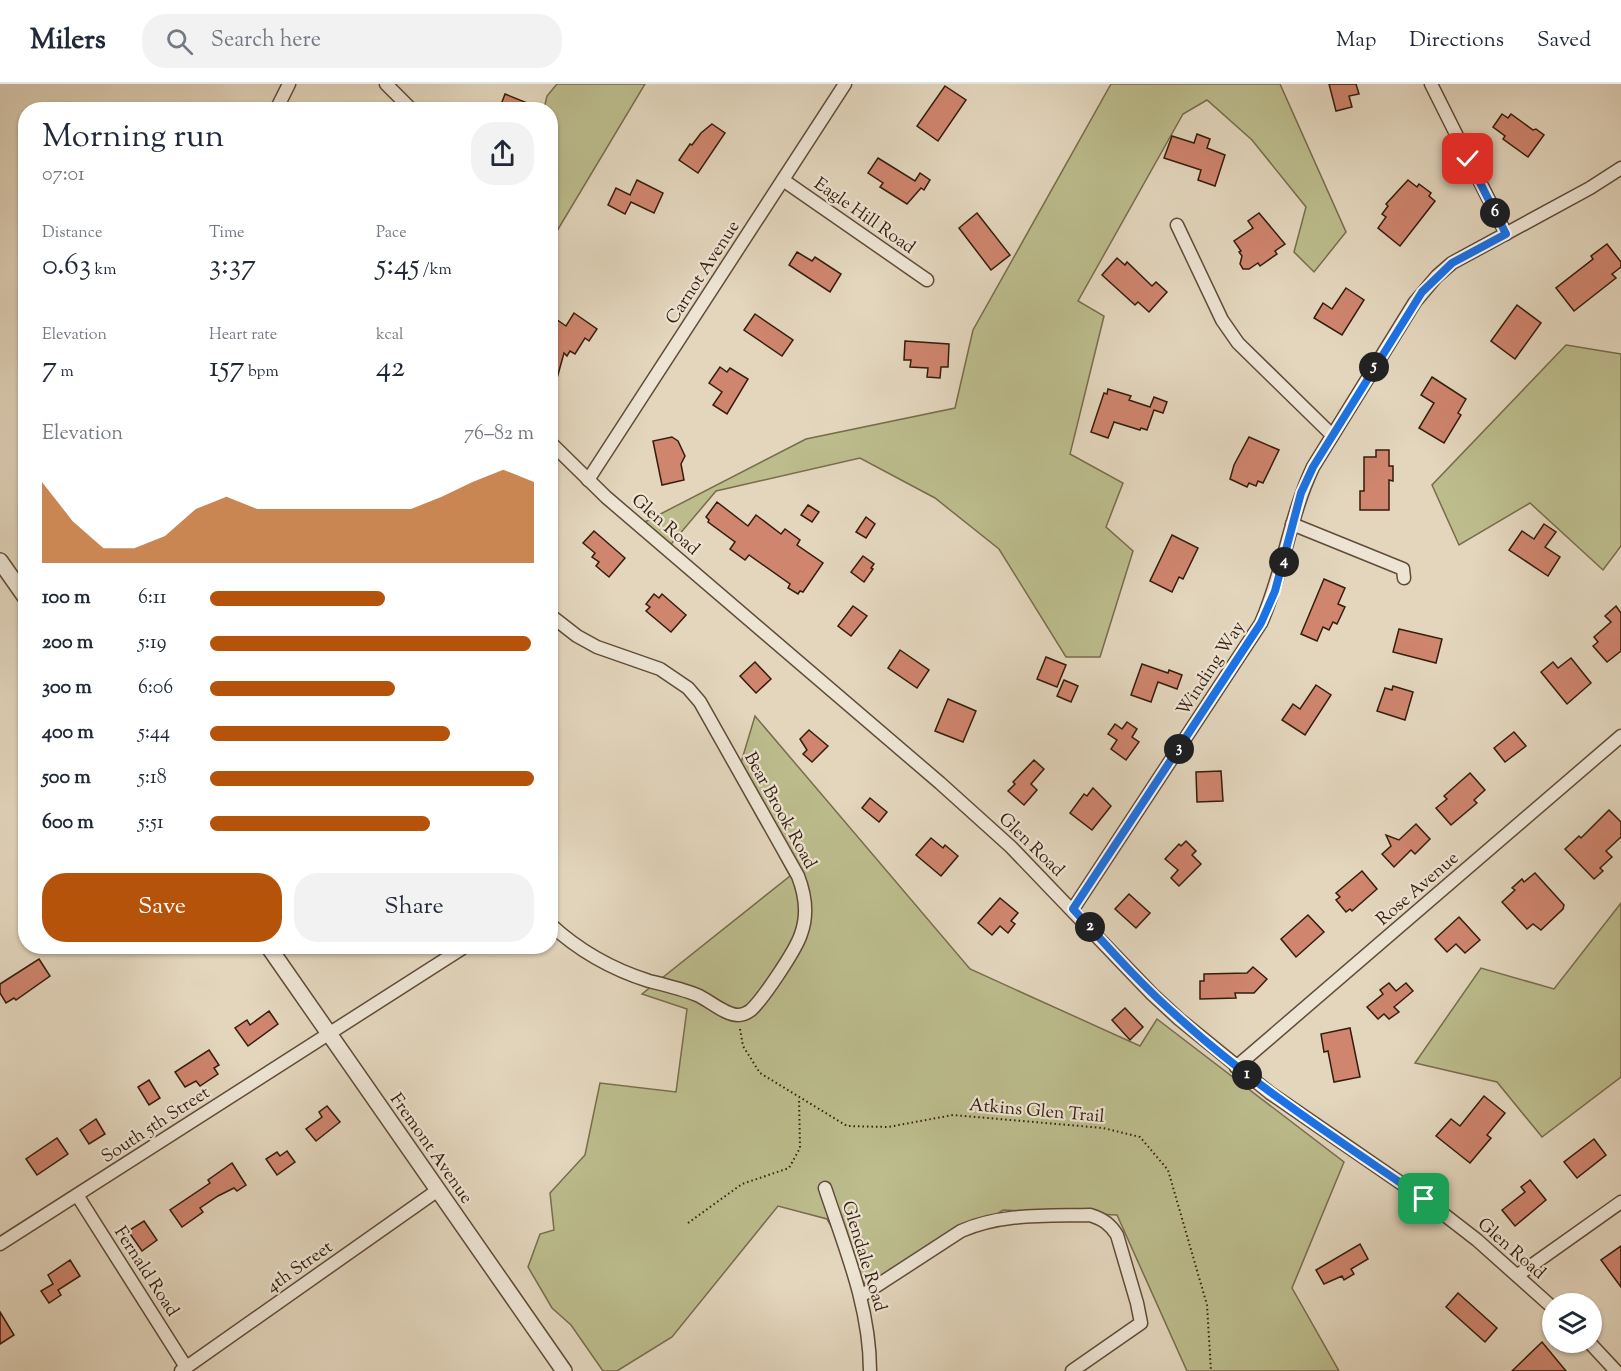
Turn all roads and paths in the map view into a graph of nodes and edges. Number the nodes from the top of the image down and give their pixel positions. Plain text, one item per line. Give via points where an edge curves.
1 (289, 84) edge
2 (386, 84) edge
3 (845, 84) edge
4 (1431, 84) edge
5 (280, 102) edge
6 (404, 102) edge
7 (1621, 168) edge
8 (783, 180) junction
9 (1178, 225) dead end
10 (1506, 234) junction
11 (927, 280) dead end
12 (1332, 435) junction
13 (558, 450) edge
14 (588, 480) junction
15 (1292, 524) junction
16 (0, 561) edge
17 (1404, 578) dead end
18 (18, 587) edge
19 (558, 621) edge
20 (1621, 736) edge
21 (1073, 909) junction
22 (558, 931) edge
23 (274, 954) edge
24 (454, 954) edge
25 (738, 1015) junction
26 (329, 1034) junction
27 (1236, 1067) junction
28 (799, 1098) junction
29 (825, 1188) dead end
30 (438, 1190) junction
31 (76, 1195) junction
32 (1621, 1202) edge
33 (688, 1223) dead end
34 (0, 1244) edge
35 (1518, 1275) junction
36 (861, 1296) junction
37 (1542, 1298) edge
38 (1599, 1353) edge
39 (183, 1369) edge
40 (564, 1371) edge
41 (870, 1371) edge
42 (1071, 1371) edge
43 (1211, 1371) edge
44 (1616, 1371) edge

1 - 5 street
2 - 6 street
3 - 8 street, Carnot Avenue
4 - 10 street
7 - 10 street, Winding Way
8 - 11 street, Eagle Hill Road
8 - 14 street, Carnot Avenue
9 - 12 street via 1222,320 1238,343
10 - 12 street, Winding Way via 1452,263 1422,292
12 - 15 street, Winding Way via 1301,493
13 - 14 street, Glen Road
14 - 21 street, Glen Road via 940,783
15 - 17 street via 1403,569
15 - 21 street, Winding Way via 1278,581 1261,623
16 - 18 street
19 - 25 street, Bear Brook Road via 597,647 660,669 688,688 700,702 798,876 805,900 805,918 798,941 752,1009
20 - 27 street, Rose Avenue
21 - 27 street, Glen Road via 1152,994
22 - 25 street via 592,957 621,971 696,994
23 - 26 street, Fremont Avenue
24 - 26 street, South 5th Street
25 - 28 path, Atkins Glen Trail via 743,1046 760,1073
26 - 30 street, Fremont Avenue
26 - 31 street, South 5th Street
27 - 35 street, Glen Road via 1424,1199
28 - 33 path via 800,1148 789,1168 742,1184
28 - 43 path, Atkins Glen Trail via 847,1126 888,1127 953,1115 1103,1128 1140,1137 1168,1170 1207,1305
29 - 36 street, Glendale Road
30 - 39 street, 4th Street
30 - 40 street, Fremont Avenue
31 - 34 street, South 5th Street
31 - 39 street, Fernald Road
32 - 35 street
35 - 37 street, Glen Road
36 - 41 street, Glendale Road
36 - 42 street via 979,1223 1013,1217 1101,1218 1117,1235 1141,1323
38 - 44 street

